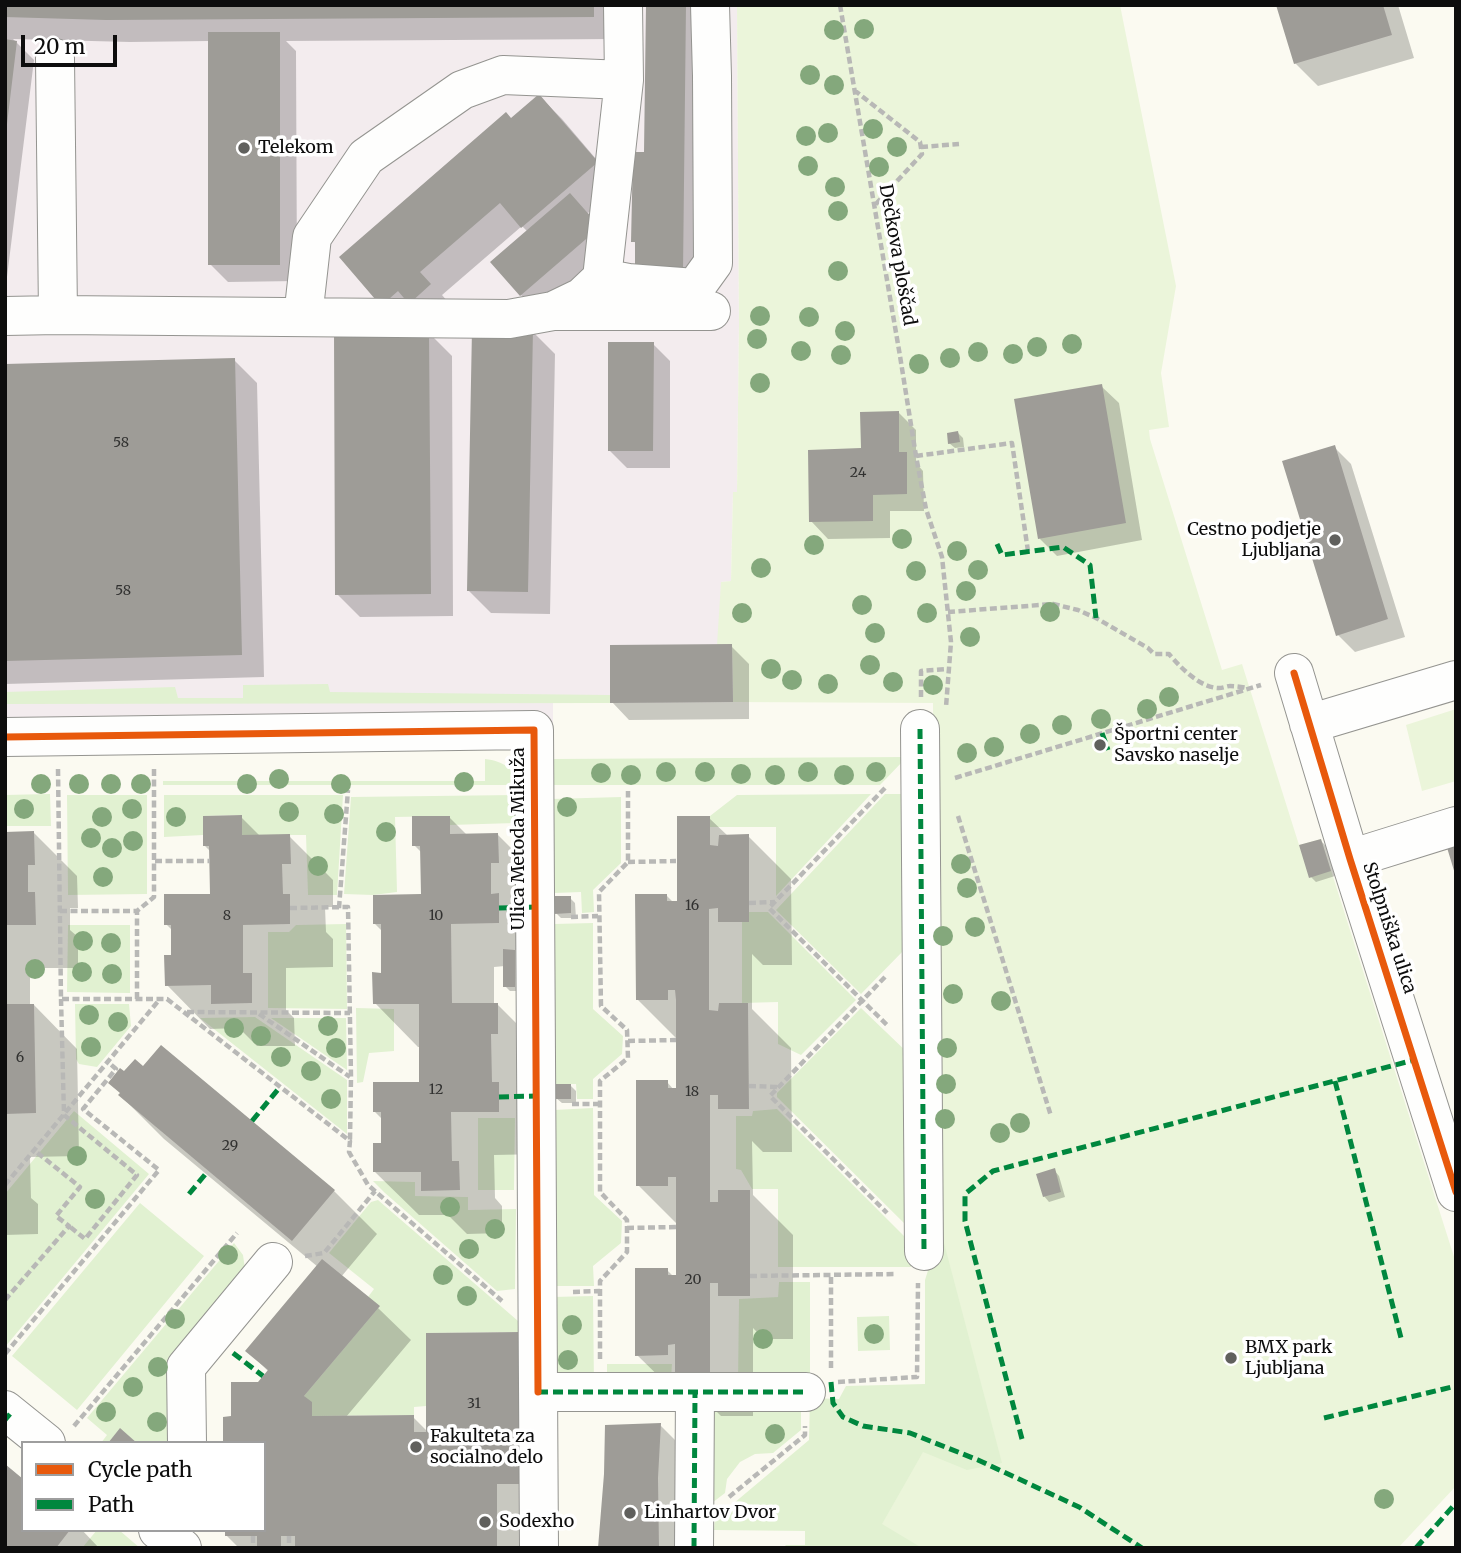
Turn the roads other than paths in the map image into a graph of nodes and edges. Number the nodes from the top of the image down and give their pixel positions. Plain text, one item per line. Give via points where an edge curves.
1 (623, 5) edge
2 (710, 5) edge
3 (55, 58) dead end
4 (624, 80) junction
5 (602, 278) junction
6 (553, 311) junction
7 (711, 311) dead end
8 (58, 315) junction
9 (5, 316) edge
10 (303, 317) junction
11 (1294, 673) road end
12 (1456, 680) edge
13 (1309, 724) junction
14 (929, 732) road end
15 (5, 737) edge
16 (1456, 827) edge
17 (1350, 859) junction
18 (1456, 1192) edge
19 (273, 1262) road end
20 (921, 1262) road end
21 (818, 1387) road end
22 (538, 1392) junction
23 (695, 1393) junction
24 (5, 1410) edge
25 (58, 1437) edge
26 (187, 1441) edge
27 (161, 1532) edge
28 (694, 1537) edge
29 (184, 1548) edge
30 (539, 1548) edge

1 - 4 street
2 - 5 street via 713,263 695,288
3 - 8 street
4 - 5 street
4 - 10 street via 503,75 462,90 366,157 312,237
5 - 6 street via 582,297
6 - 7 street
6 - 10 street via 509,319
8 - 9 street
8 - 10 street
11 - 13 street, Stolpniška ulica
12 - 13 street
13 - 17 street, Stolpniška ulica
14 - 20 street via 922,939
15 - 22 street, Ulica Metoda Mikuža via 534,730
16 - 17 street
17 - 18 street, Stolpniška ulica
19 - 26 street via 186,1367
21 - 23 street
22 - 23 street
22 - 30 street, Ulica Metoda Mikuža
23 - 28 street
24 - 25 street
27 - 29 street

